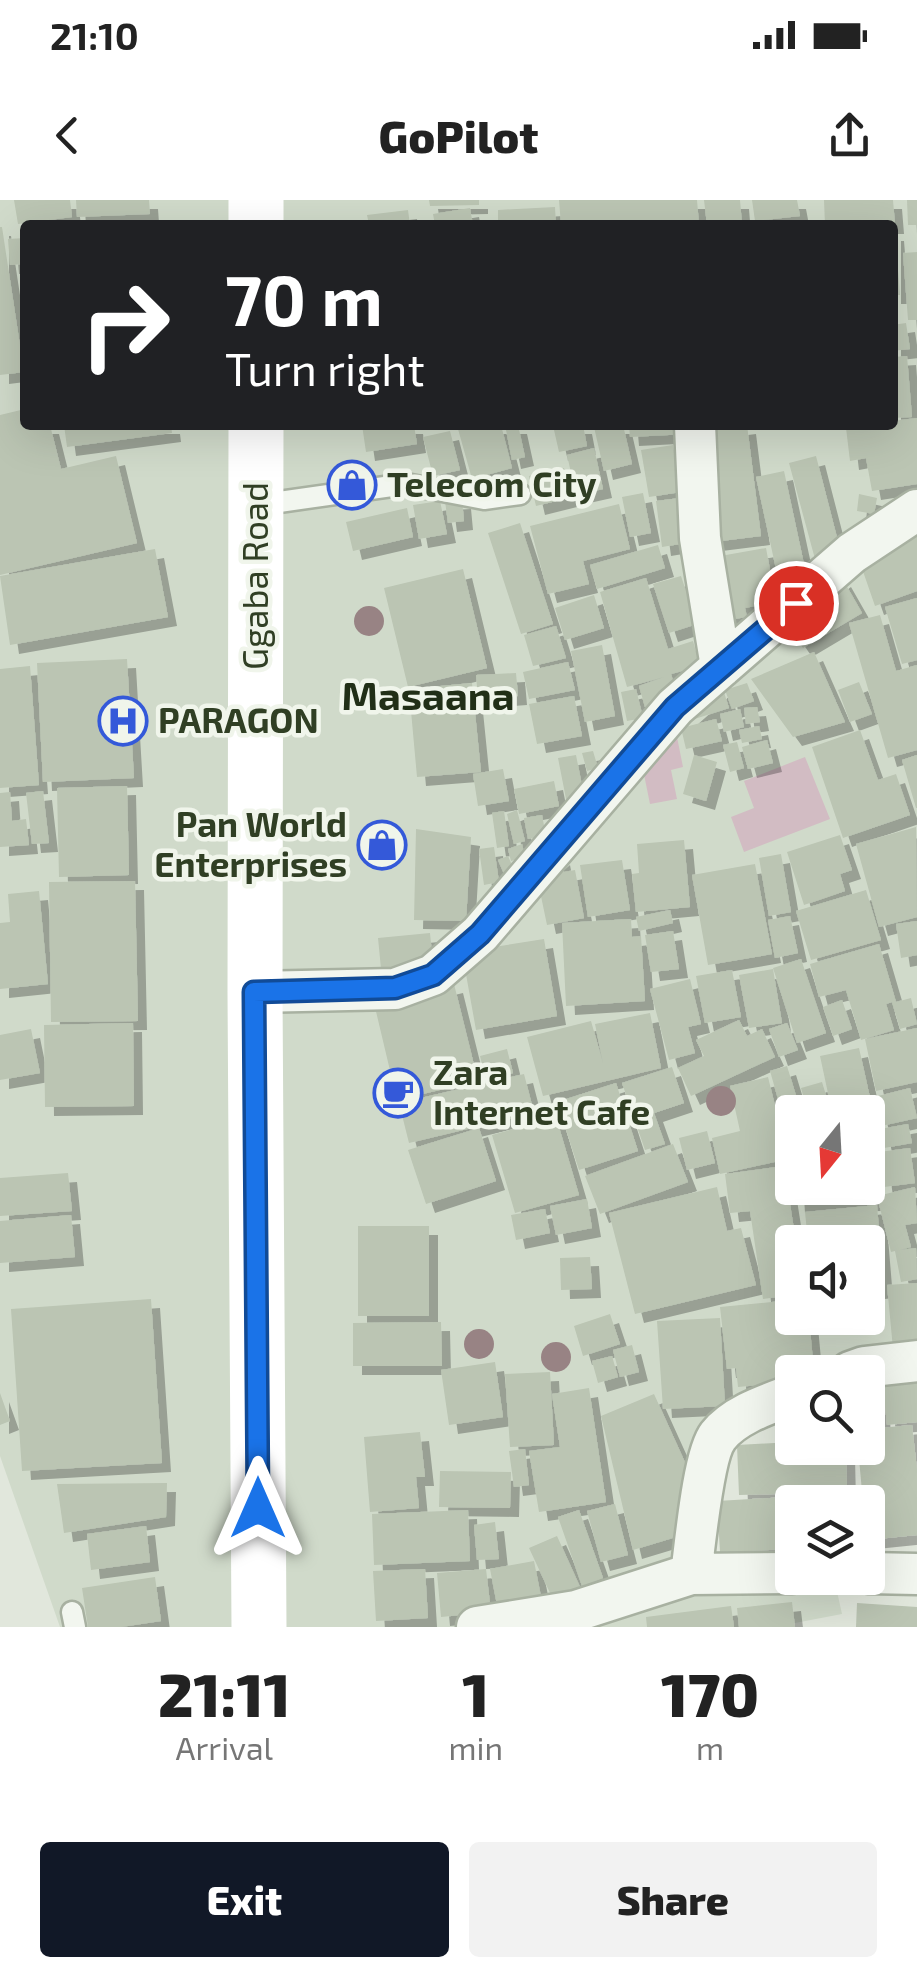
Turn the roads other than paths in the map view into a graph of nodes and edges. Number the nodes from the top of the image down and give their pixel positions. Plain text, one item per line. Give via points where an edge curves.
1 (256, 430) edge
2 (695, 430) edge
3 (520, 494) dead end
4 (256, 505) junction
5 (917, 510) edge
6 (721, 668) junction
7 (254, 992) junction
8 (917, 1361) edge
9 (885, 1365) edge
10 (775, 1402) edge
11 (775, 1572) edge
12 (885, 1573) edge
13 (691, 1574) junction
14 (917, 1574) edge
15 (260, 1627) edge
16 (477, 1627) edge

1 - 4 main road, Ggaba Road
2 - 6 street via 700,538
3 - 4 lane via 484,498 406,484
4 - 7 main road, Ggaba Road
5 - 6 street via 852,553
6 - 7 street via 675,707 480,934 433,975 395,988
7 - 15 main road, Ggaba Road
8 - 9 street
10 - 13 street via 716,1437
11 - 13 street
12 - 14 street
13 - 16 street via 576,1611

